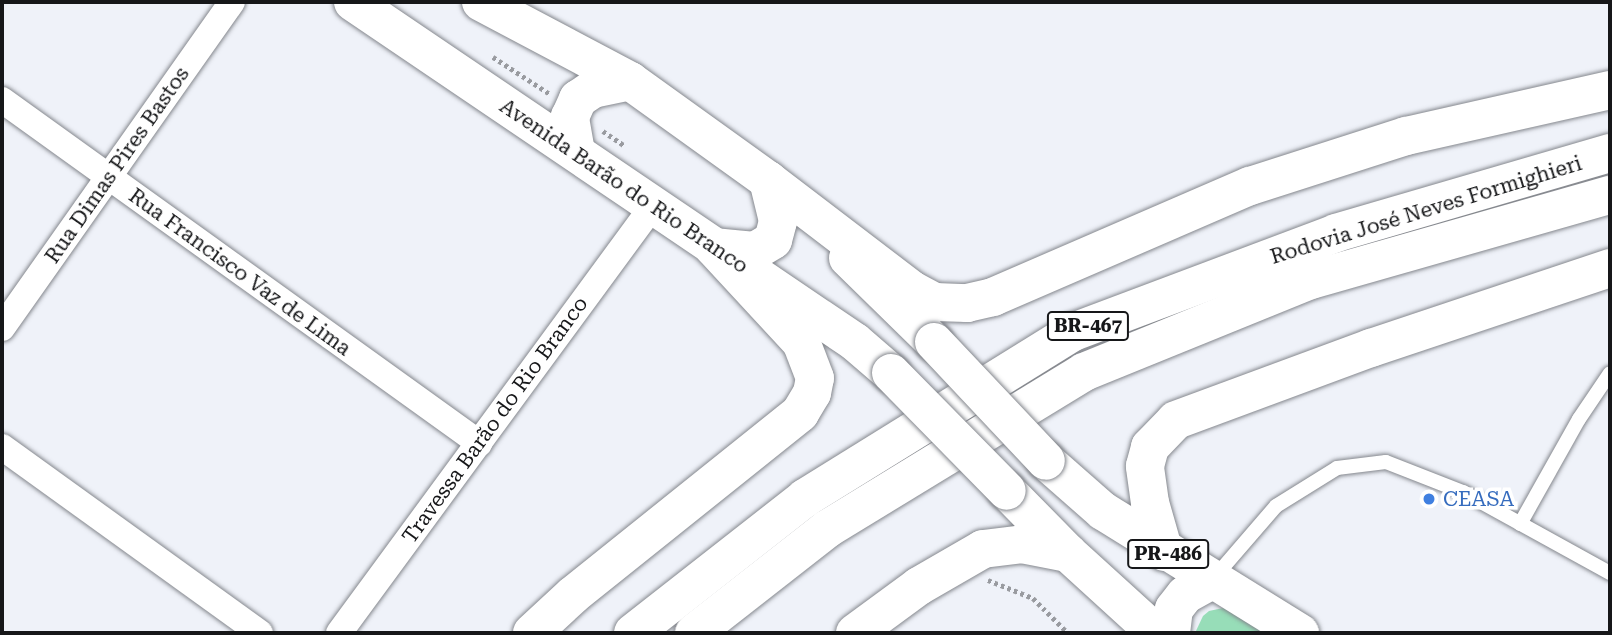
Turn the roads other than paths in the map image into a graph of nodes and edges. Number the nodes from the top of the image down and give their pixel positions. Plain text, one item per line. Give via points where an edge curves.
1 (232, 2) edge
2 (353, 2) edge
3 (481, 2) edge
4 (630, 81) junction
5 (1610, 89) edge
6 (2, 100) edge
7 (576, 152) junction
8 (1610, 153) edge
9 (108, 177) junction
10 (768, 180) junction
11 (1610, 195) edge
12 (1610, 205) edge
13 (652, 207) junction
14 (1476, 231) junction
15 (713, 247) junction
16 (1610, 268) edge
17 (2, 328) edge
18 (1610, 373) edge
19 (479, 443) junction
20 (2, 447) edge
21 (1520, 524) junction
22 (1164, 552) junction
23 (1068, 553) junction
24 (1610, 573) edge
25 (1212, 580) junction
26 (869, 629) edge
27 (260, 633) edge
28 (339, 633) edge
29 (532, 633) edge
30 (633, 633) edge
31 (694, 633) edge
32 (1156, 633) edge
33 (1171, 633) edge
34 (1300, 633) edge

1 - 9 street, Rua Dimas Pires Bastos
2 - 7 main road, Avenida Barão do Rio Branco
3 - 4 main road
4 - 7 main road via 593,89 578,99 570,117
4 - 10 main road
5 - 10 main road via 1406,136 1250,186 993,297 967,303 935,302 912,289
6 - 9 street, Rua Francisco Vaz de Lima
7 - 13 main road, Avenida Barão do Rio Branco
8 - 30 main road, Rodovia José Neves Formighieri / BR-467 via 1336,233 1073,332 805,498
9 - 17 street, Rua Dimas Pires Bastos
9 - 19 street, Rua Francisco Vaz de Lima
10 - 15 main road via 778,221 773,240 755,251
10 - 22 main road, PR-486, bridge via 934,342 1046,461 1103,511
11 - 14 main road, Rodovia José Neves Formighieri / BR-467
12 - 14 main road
13 - 15 main road, Avenida Barão do Rio Branco
13 - 19 street, Travessa Barão do Rio Branco
14 - 31 main road, Rodovia José Neves Formighieri / BR-467 via 1311,280 1084,372 827,529
15 - 23 main road, Avenida Barão do Rio Branco, bridge via 855,342 891,373
15 - 29 main road via 801,342 814,378 812,393 800,412
16 - 22 main road via 1357,352 1176,420 1150,447 1145,466
18 - 21 lane
19 - 28 street, Travessa Barão do Rio Branco
20 - 27 street
21 - 24 lane
21 - 25 lane via 1463,492 1386,462 1337,468 1276,506
22 - 25 main road, PR-486
23 - 26 main road via 1022,544 983,549 919,586
23 - 32 main road, PR-486
25 - 33 main road via 1180,602
25 - 34 main road, PR-486

